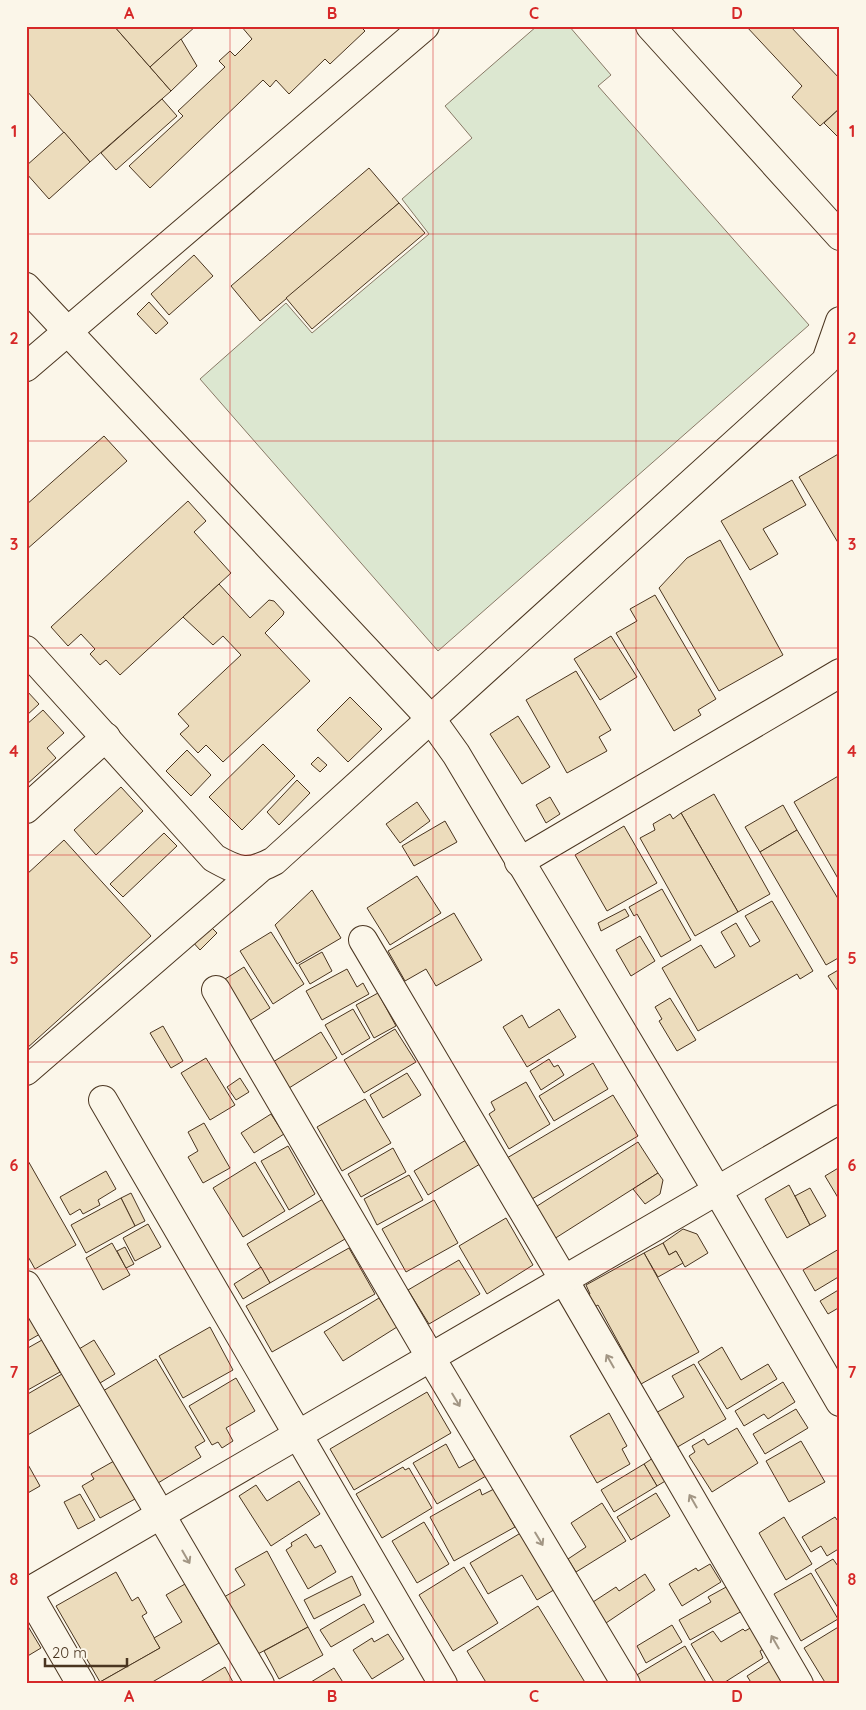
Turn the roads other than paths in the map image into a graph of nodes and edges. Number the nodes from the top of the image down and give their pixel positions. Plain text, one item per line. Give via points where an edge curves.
1 (425, 26) edge
2 (650, 26) edge
3 (840, 236) edge
4 (26, 287) edge
5 (840, 321) edge
6 (67, 331) junction
7 (26, 367) edge
8 (26, 650) edge
9 (840, 673) edge
10 (431, 719) junction
11 (106, 737) junction
12 (26, 809) edge
13 (520, 862) junction
14 (258, 870) junction
15 (363, 940) dead end
16 (216, 990) dead end
17 (26, 1071) edge
18 (103, 1100) dead end
19 (840, 1119) edge
20 (717, 1190) junction
21 (564, 1280) junction
22 (26, 1285) edge
23 (431, 1358) junction
24 (840, 1402) edge
25 (298, 1435) junction
26 (161, 1514) junction
27 (27, 1591) edge
28 (81, 1684) edge
29 (260, 1684) edge
30 (443, 1684) edge
31 (626, 1684) edge
32 (799, 1684) edge

1 - 6 street
2 - 3 street
4 - 6 street
5 - 10 street via 826,361
6 - 7 street
6 - 10 street
8 - 11 street
9 - 13 street
10 - 13 street via 456,754
10 - 14 street via 274,861
11 - 12 street
11 - 14 street via 214,858 236,868
13 - 20 street
14 - 17 street
15 - 21 street
16 - 23 street
18 - 25 street
19 - 20 street
20 - 21 street
20 - 24 street
21 - 23 street
32 -> 21 street
22 - 26 street
23 - 25 street
23 -> 31 street
25 - 26 street
25 - 30 street
26 - 27 street
26 -> 29 street
27 - 28 street

